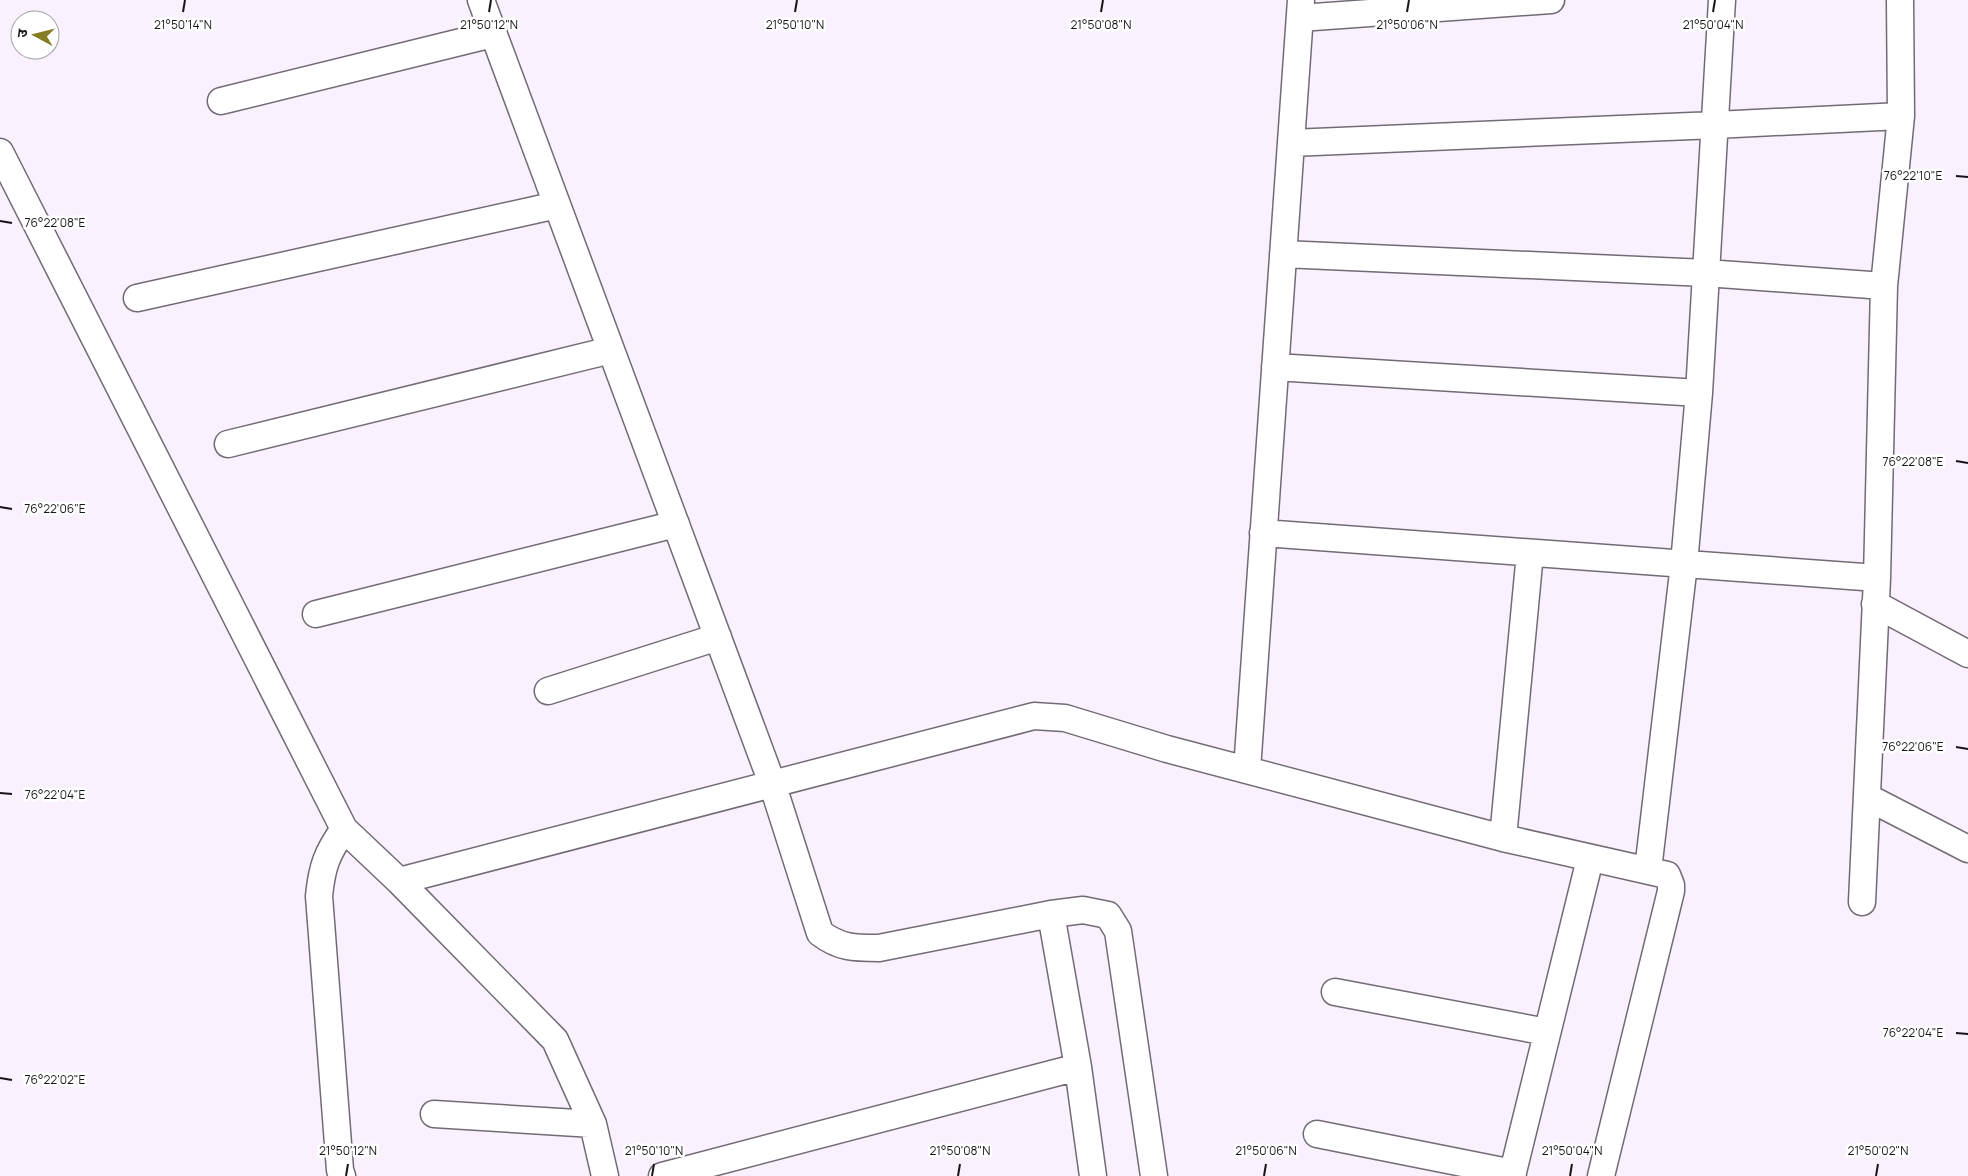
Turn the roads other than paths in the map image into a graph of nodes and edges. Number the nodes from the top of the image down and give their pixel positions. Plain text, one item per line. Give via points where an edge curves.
1 (481, 0) edge
2 (1551, 0) edge
3 (1722, 0) edge
4 (1900, 0) edge
5 (1300, 9) edge
6 (493, 34) junction
7 (221, 101) dead end
8 (1901, 116) junction
9 (1715, 125) junction
10 (1291, 143) junction
11 (0, 152) edge
12 (557, 205) junction
13 (1283, 254) junction
14 (1706, 273) junction
15 (1884, 286) junction
16 (136, 298) dead end
17 (610, 350) junction
18 (1275, 367) junction
19 (1699, 393) junction
20 (228, 444) dead end
21 (676, 524) junction
22 (1263, 533) junction
23 (1530, 553) junction
24 (1684, 564) junction
25 (1877, 578) junction
26 (1875, 604) junction
27 (316, 614) dead end
28 (718, 638) junction
29 (1968, 654) edge
30 (548, 691) dead end
31 (1247, 770) junction
32 (772, 783) junction
33 (1867, 797) junction
34 (344, 829) junction
35 (1504, 838) junction
36 (1968, 849) edge
37 (1590, 859) junction
38 (1648, 870) junction
39 (399, 881) junction
40 (1862, 902) dead end
41 (1051, 914) junction
42 (1335, 992) dead end
43 (1547, 1032) junction
44 (1078, 1067) junction
45 (434, 1114) dead end
46 (593, 1124) junction
47 (1317, 1134) dead end
48 (1512, 1174) edge
49 (342, 1176) edge
50 (605, 1176) edge
51 (662, 1176) edge
52 (1093, 1176) edge
53 (1154, 1176) edge
54 (1601, 1176) edge

1 - 6 street
2 - 5 street
3 - 9 street
4 - 8 street
5 - 10 street
6 - 7 street
6 - 12 street
8 - 9 street
8 - 15 street
9 - 10 street
9 - 14 street
10 - 13 street
11 - 34 street
12 - 16 street
12 - 17 street
13 - 14 street
13 - 18 street
14 - 15 street
14 - 19 street
15 - 25 street
17 - 20 street
17 - 21 street
18 - 19 street
18 - 22 street
19 - 24 street
21 - 27 street
21 - 28 street
22 - 23 street
22 - 31 street
23 - 24 street
23 - 35 street
24 - 25 street
24 - 38 street
25 - 26 street
26 - 29 street
26 - 33 street
28 - 30 street
28 - 32 street
31 - 32 street via 1065,718 1034,716
31 - 35 street
32 - 39 street
32 - 41 street via 820,933 833,943 854,948 879,948
33 - 36 street
33 - 40 street
34 - 39 street
34 - 49 street via 331,848 322,871 319,896
35 - 37 street
37 - 38 street
37 - 43 street
38 - 54 street via 1667,875 1671,891
39 - 46 street via 556,1040
41 - 44 street
41 - 53 street via 1083,910 1108,915 1118,931
42 - 43 street
43 - 48 street
44 - 51 street
44 - 52 street
45 - 46 street
46 - 50 street
47 - 48 street

